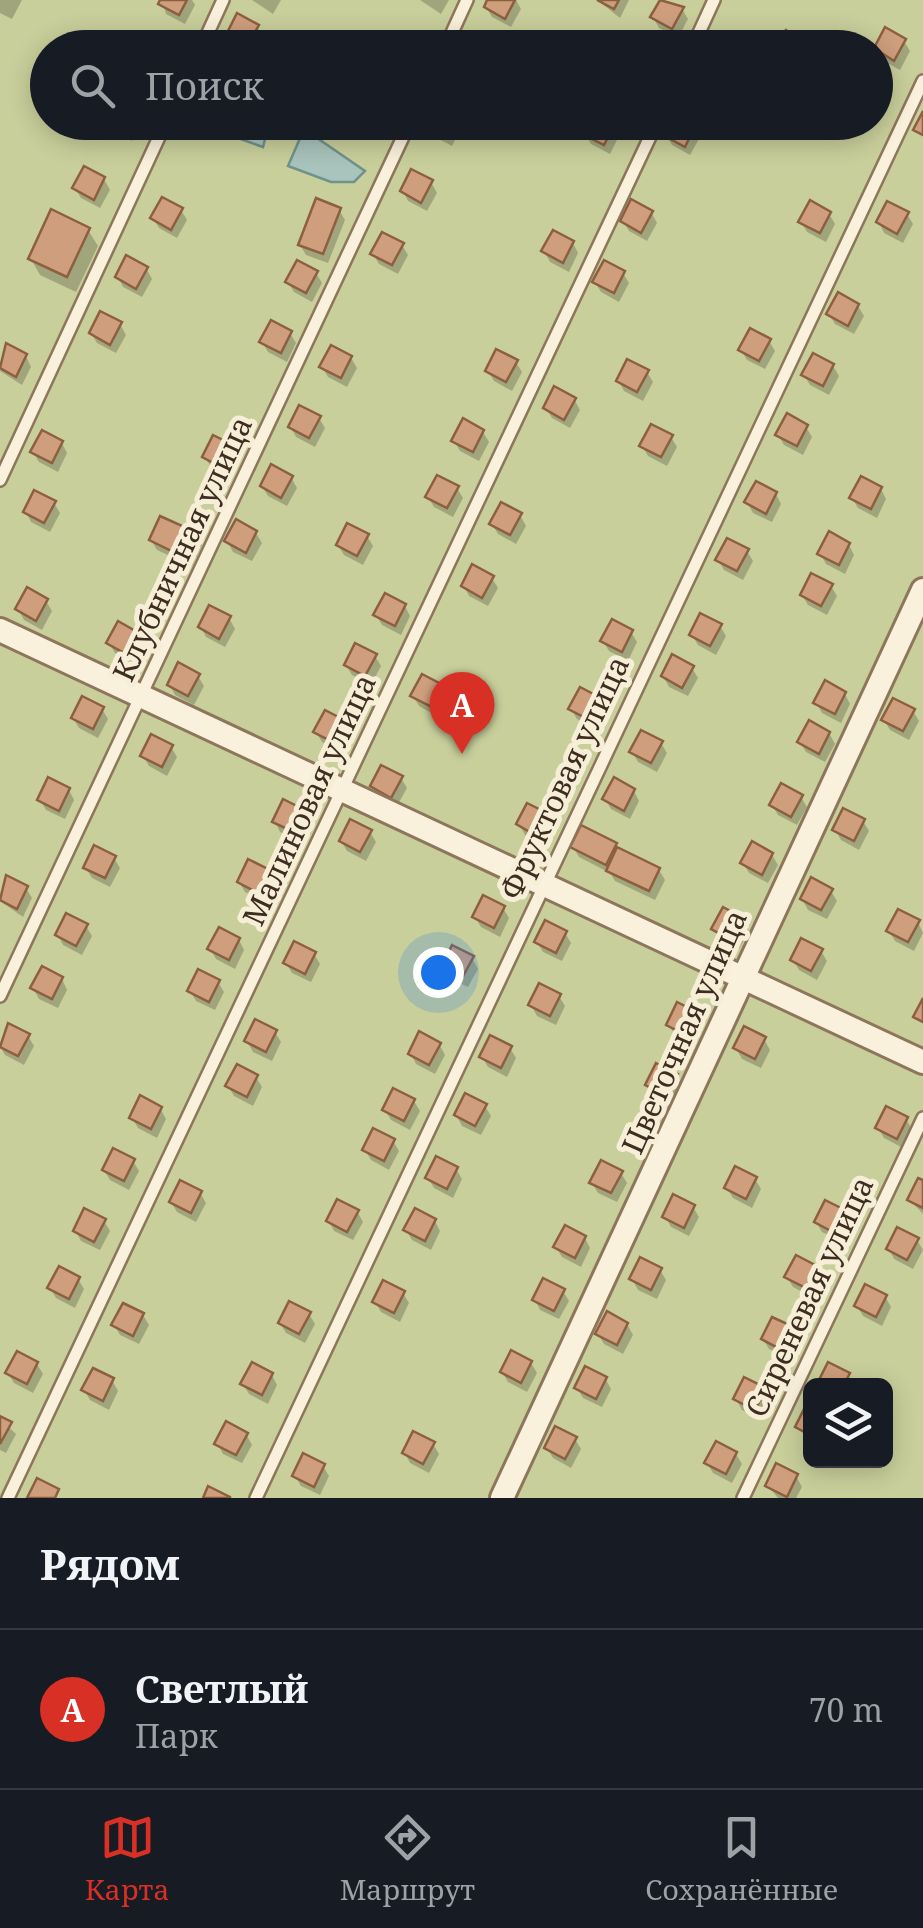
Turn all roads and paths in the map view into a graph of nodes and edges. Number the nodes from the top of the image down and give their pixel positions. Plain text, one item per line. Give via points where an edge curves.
1 (223, 0) edge
2 (467, 0) edge
3 (714, 0) edge
4 (209, 30) edge
5 (453, 30) edge
6 (700, 30) edge
7 (923, 81) edge
8 (158, 140) edge
9 (402, 140) edge
10 (649, 140) edge
11 (0, 480) edge
12 (923, 590) edge
13 (0, 630) edge
14 (142, 695) junction
15 (343, 788) junction
16 (543, 884) junction
17 (741, 977) junction
18 (0, 996) edge
19 (923, 1062) edge
20 (923, 1118) edge
21 (8, 1498) edge
22 (256, 1498) edge
23 (502, 1498) edge
24 (743, 1498) edge

1 - 4 lane
2 - 5 lane
3 - 6 lane
7 - 16 lane, Фруктовая улица
8 - 11 lane
9 - 14 lane, Клубничная улица
10 - 15 lane, Малиновая улица
12 - 17 street, Цветочная улица
13 - 14 street
14 - 15 street
14 - 18 lane, Клубничная улица
15 - 16 street
15 - 21 lane, Малиновая улица
16 - 17 street
16 - 22 lane, Фруктовая улица
17 - 19 street
17 - 23 street, Цветочная улица via 712,1053
20 - 24 lane, Сиреневая улица

